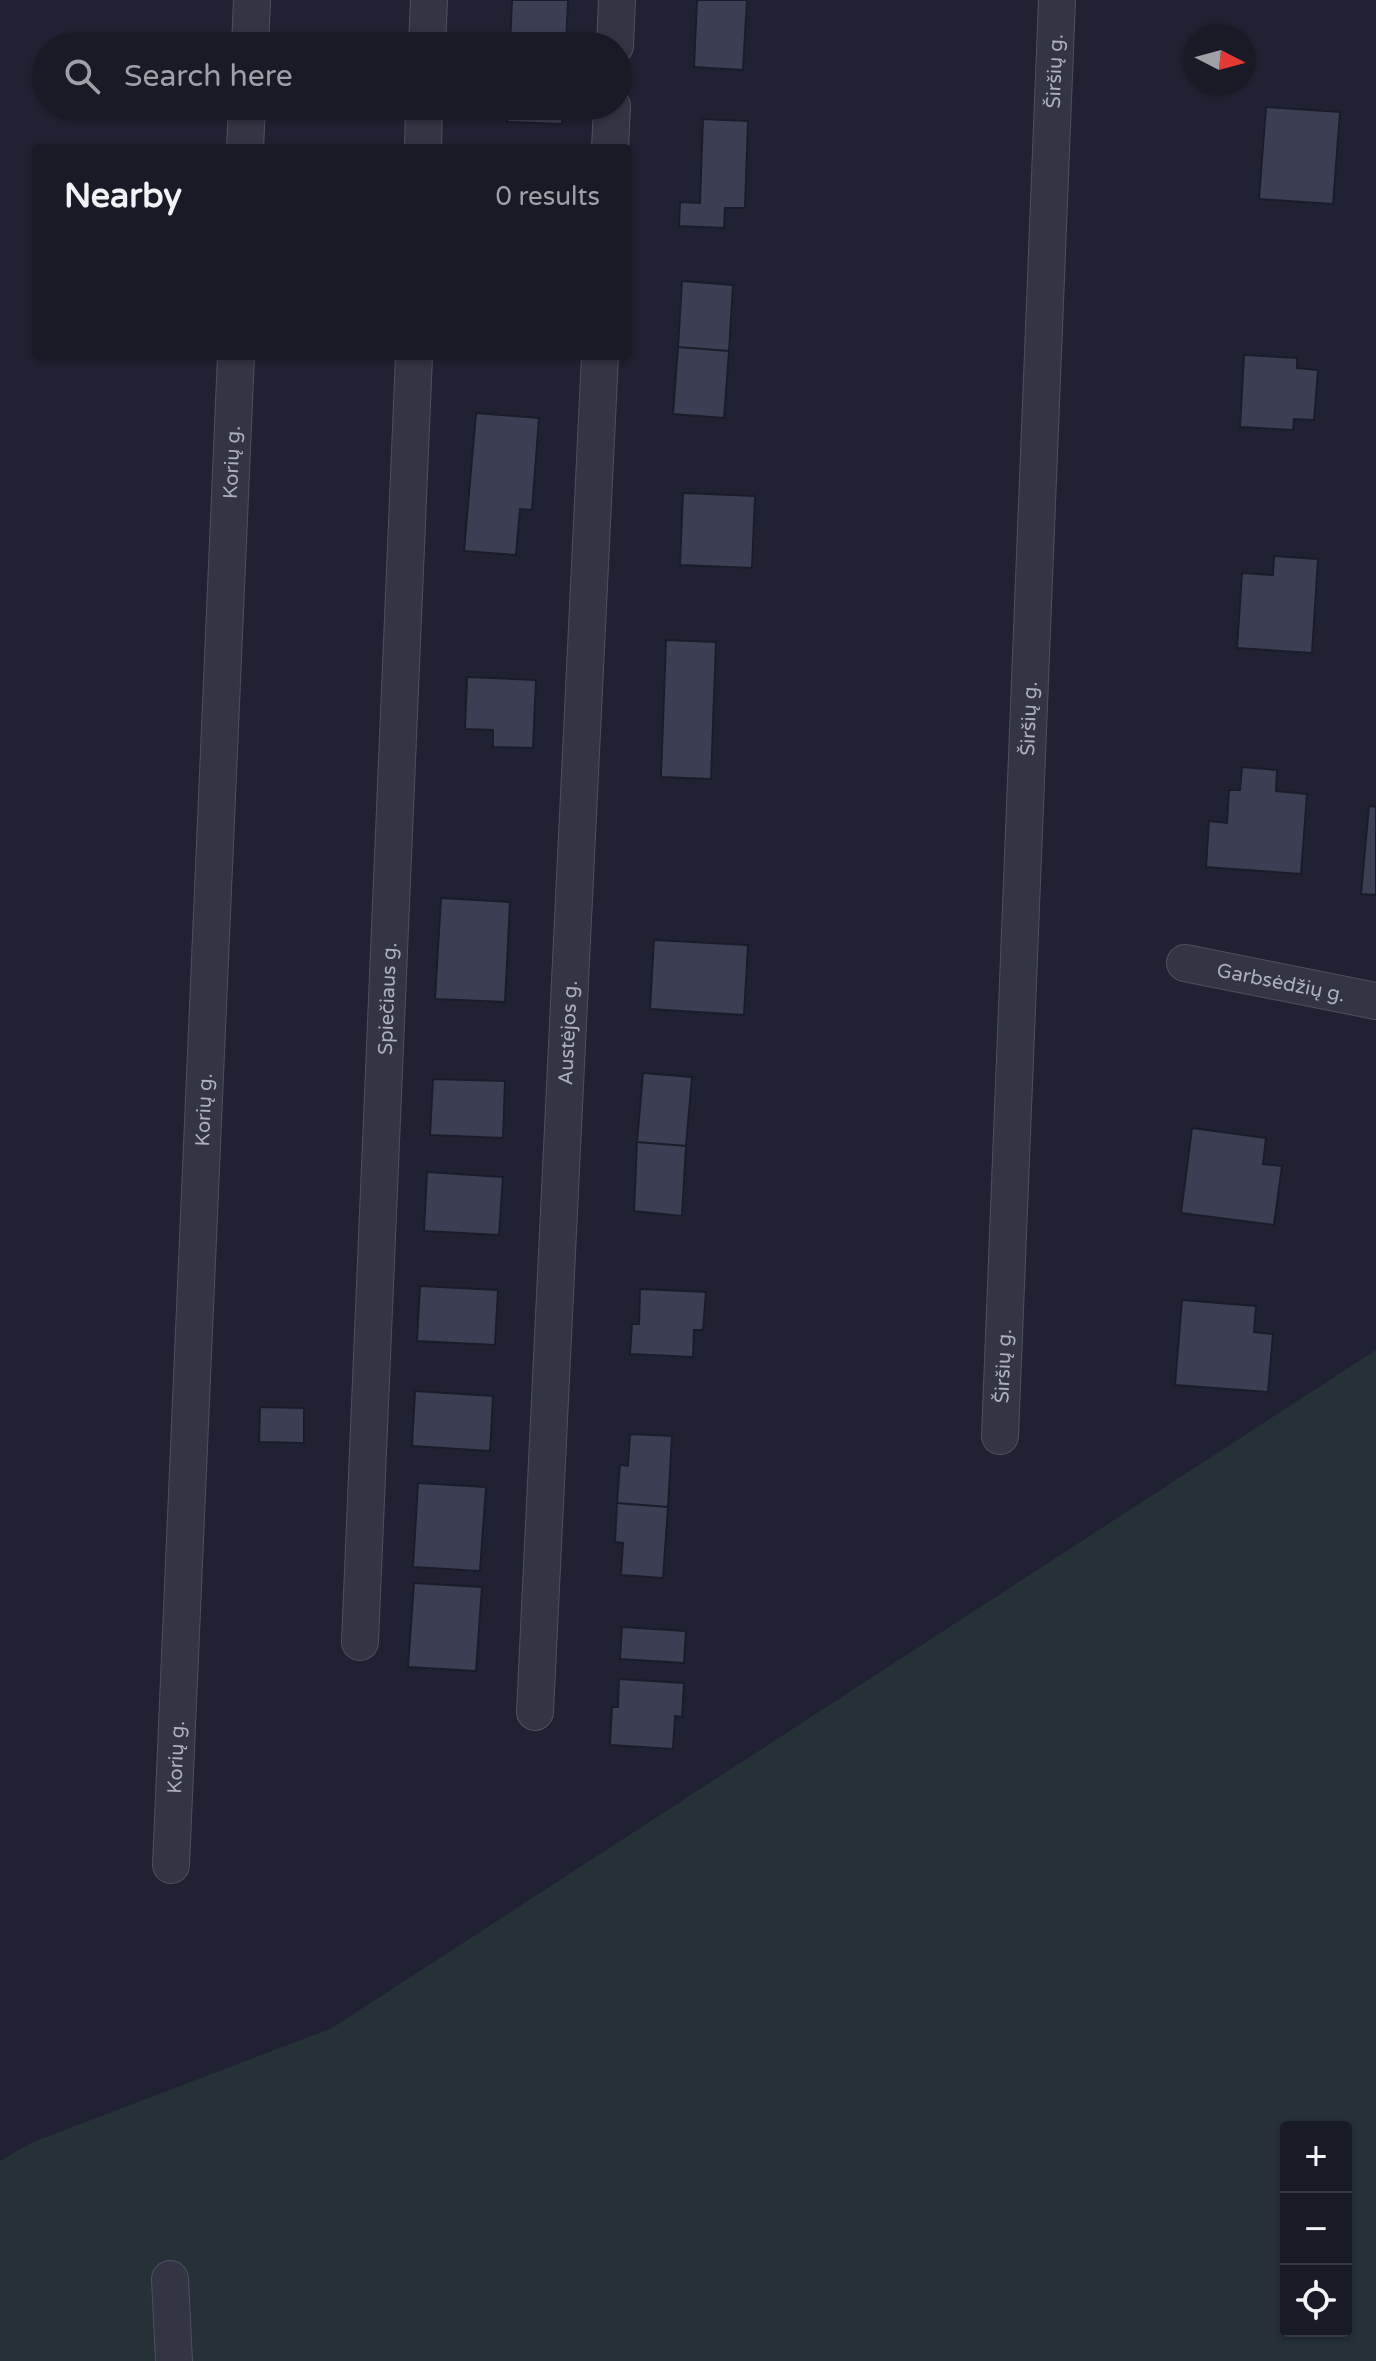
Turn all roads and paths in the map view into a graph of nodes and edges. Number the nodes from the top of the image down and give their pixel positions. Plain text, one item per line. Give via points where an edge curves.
1 (252, 0) edge
2 (429, 0) edge
3 (617, 0) edge
4 (1057, 0) edge
5 (251, 32) edge
6 (428, 32) edge
7 (616, 32) edge
8 (246, 120) edge
9 (424, 120) edge
10 (611, 120) edge
11 (245, 144) edge
12 (423, 144) edge
13 (610, 144) edge
14 (236, 360) edge
15 (414, 360) edge
16 (600, 360) edge
17 (1185, 963) dead end
18 (1376, 1001) edge
19 (1000, 1436) dead end
20 (360, 1642) dead end
21 (535, 1712) dead end
22 (171, 1865) dead end
23 (170, 2279) dead end
24 (174, 2361) edge

1 - 5 street
2 - 6 street
3 - 7 street
4 - 19 street, Širšių g.
8 - 11 street
9 - 12 street
10 - 13 street
14 - 22 street, Korių g.
15 - 20 street, Spiečiaus g.
16 - 21 street, Austėjos g.
17 - 18 street, Garbsėdžių g.
23 - 24 street

